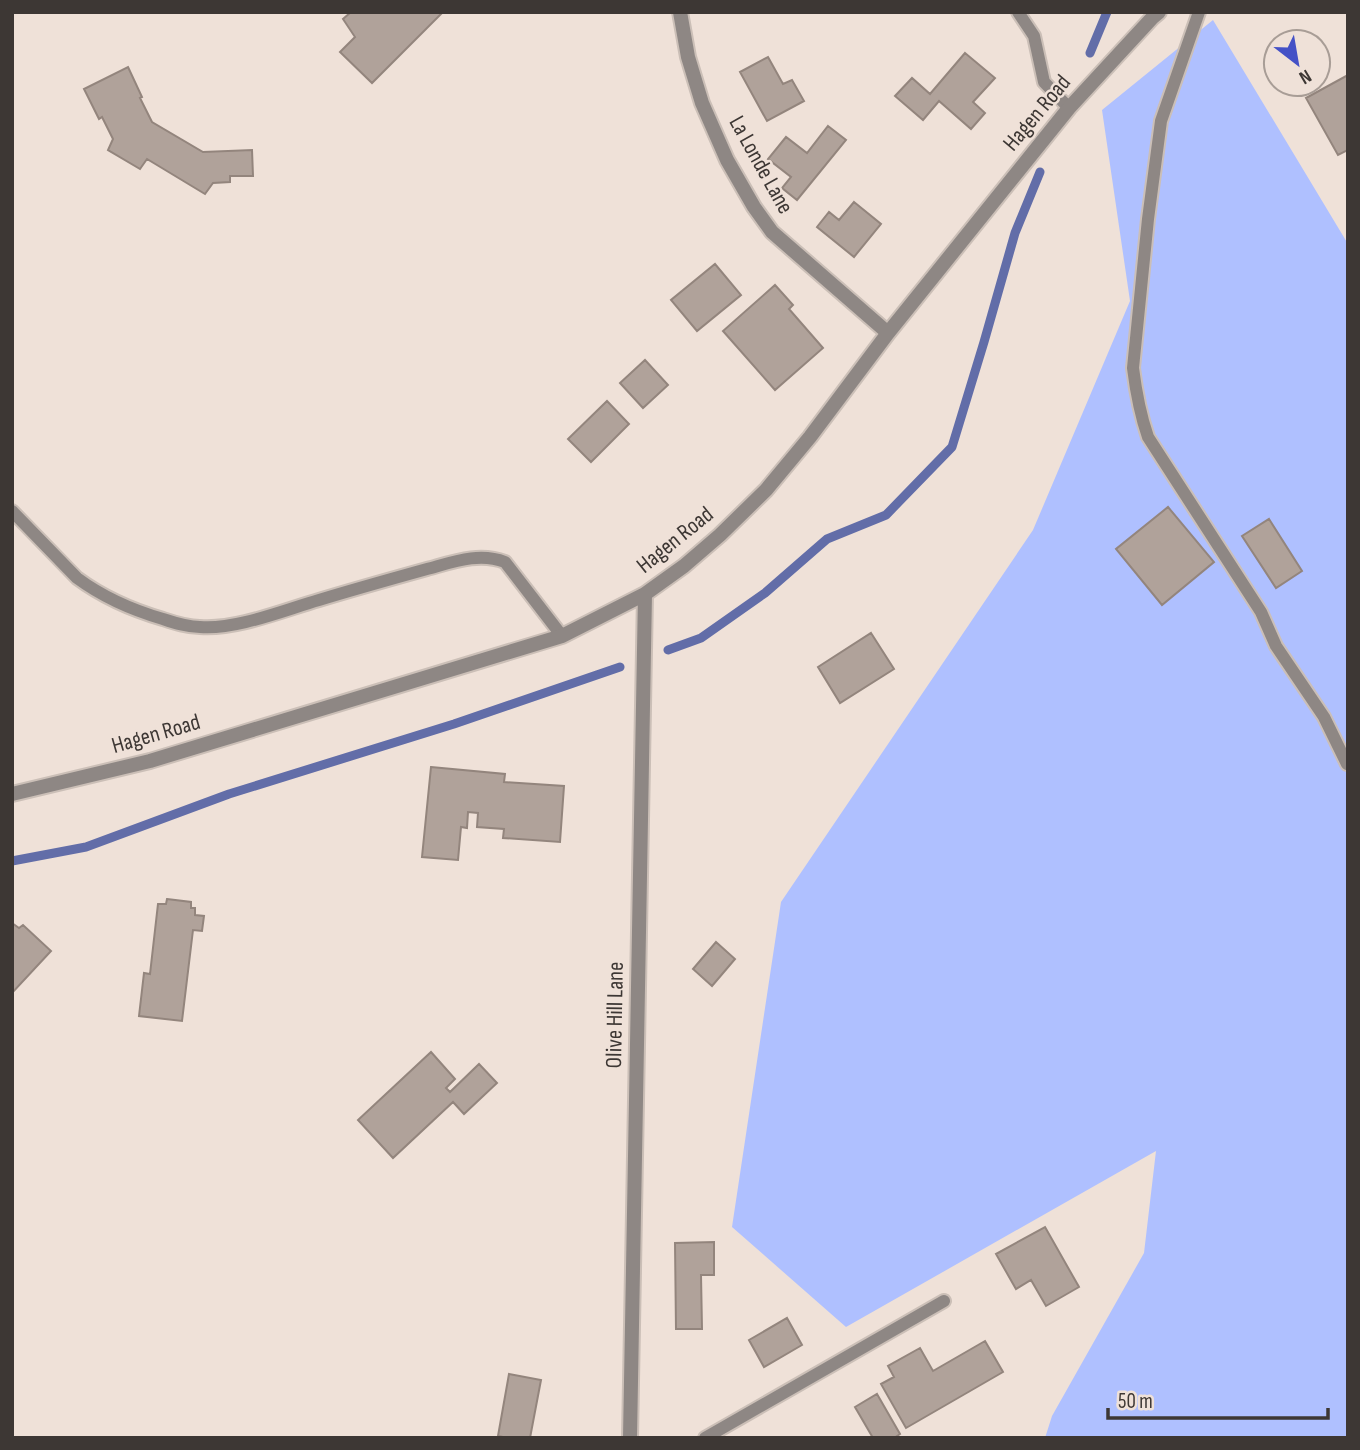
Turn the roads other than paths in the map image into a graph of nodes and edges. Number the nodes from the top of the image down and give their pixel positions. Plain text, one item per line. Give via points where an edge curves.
1 (680, 12) edge
2 (1017, 12) edge
3 (1159, 12) edge
4 (1199, 12) edge
5 (1069, 108) junction
6 (888, 333) junction
7 (12, 511) edge
8 (645, 594) junction
9 (562, 636) junction
10 (1347, 764) edge
11 (12, 794) edge
12 (944, 1301) dead end
13 (630, 1438) edge
14 (705, 1438) edge

1 - 6 street, La Londe Lane via 702,103 754,207 772,232
2 - 5 lane via 1034,36 1044,82
3 - 5 street, Hagen Road
4 - 10 lane via 1161,121 1133,368 1142,419 1148,437 1324,717
5 - 6 street, Hagen Road
6 - 8 street, Hagen Road via 766,491 684,566
7 - 9 lane via 88,587 126,607 178,624 200,628 259,619 477,557 505,562
8 - 9 street, Hagen Road
8 - 13 street, Olive Hill Lane
9 - 11 street, Hagen Road via 150,761
12 - 14 lane

